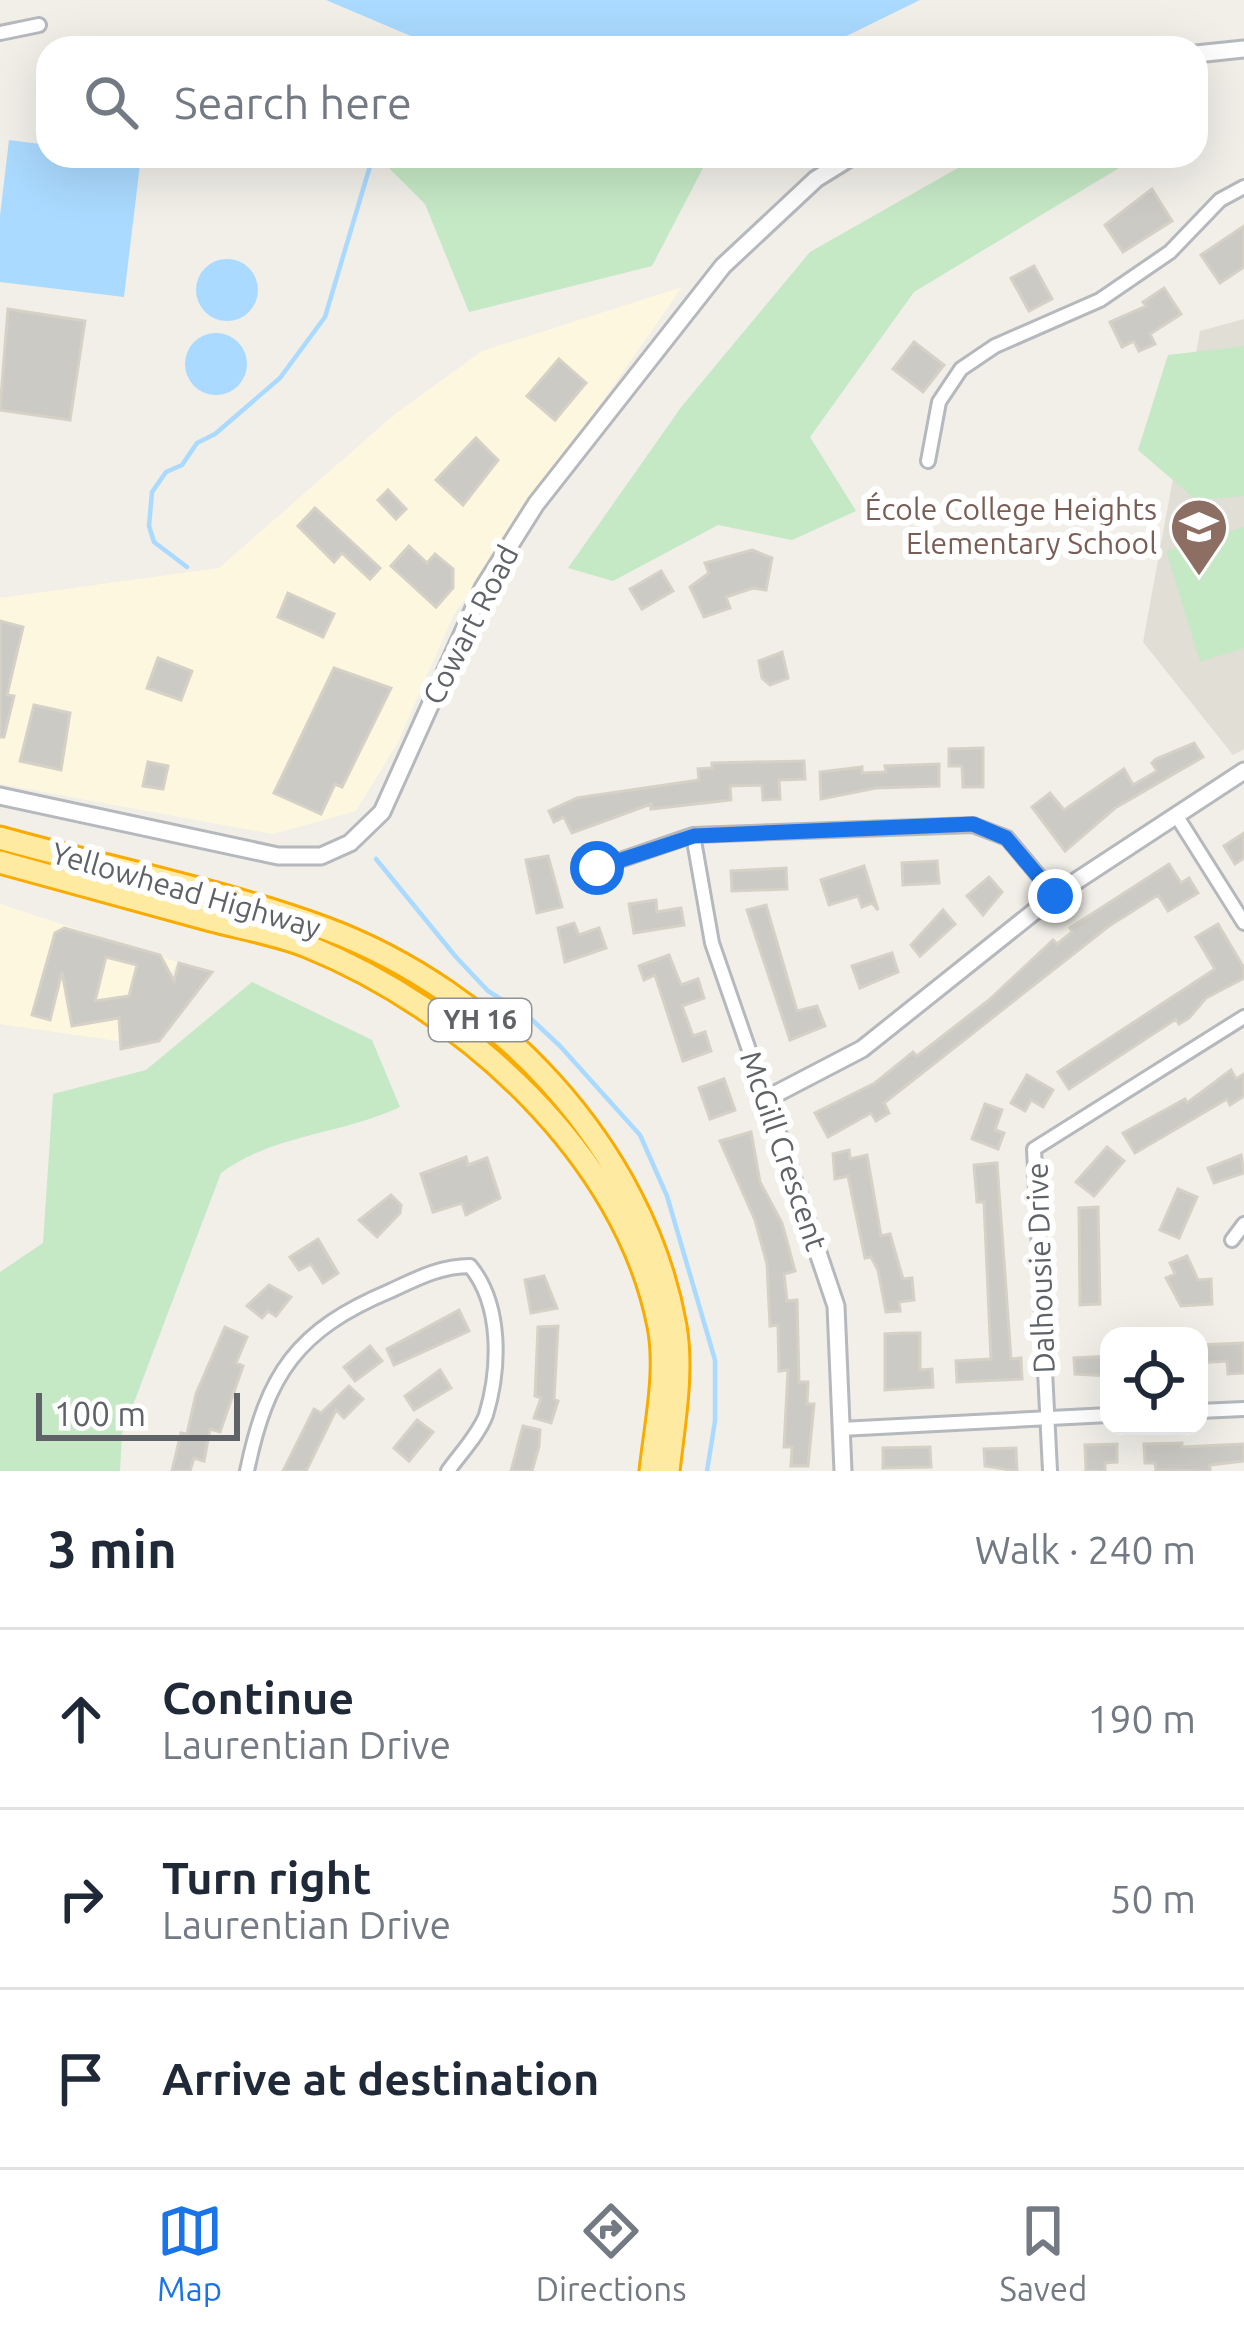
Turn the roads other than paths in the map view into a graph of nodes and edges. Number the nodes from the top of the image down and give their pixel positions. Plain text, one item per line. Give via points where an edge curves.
1 (39, 25) dead end
2 (0, 33) edge
3 (1244, 49) edge
4 (1208, 54) edge
5 (834, 168) edge
6 (1244, 187) edge
7 (928, 461) dead end
8 (1244, 772) edge
9 (0, 796) edge
10 (1176, 815) junction
11 (694, 836) junction
12 (0, 838) edge
13 (0, 862) edge
14 (597, 868) dead end
15 (1055, 896) junction
16 (1244, 923) edge
17 (1244, 1017) edge
18 (766, 1099) junction
19 (1244, 1224) edge
20 (1232, 1240) dead end
21 (1244, 1409) edge
22 (1208, 1411) edge
23 (1100, 1415) edge
24 (1046, 1418) junction
25 (841, 1429) junction
26 (247, 1471) edge
27 (448, 1471) edge
28 (651, 1471) edge
29 (668, 1471) edge
30 (843, 1471) edge
31 (1050, 1471) edge

1 - 2 street
3 - 4 street
5 - 9 street, Cowart Road via 723,266 536,504 483,588 382,812 350,843 322,856 278,856
6 - 7 street via 1100,300 961,369 939,401
8 - 10 street
10 - 15 street
10 - 16 street
11 - 14 street
11 - 15 street via 973,824 1006,838
11 - 18 street, McGill Crescent via 712,943
12 - 29 highway, Yellowhead Highway / YH 16 via 326,929 427,981 517,1048 583,1120 629,1189 659,1259 676,1330
13 - 28 highway, Yellowhead Highway / YH 16 via 307,946 413,1004 496,1066 563,1130 610,1193 637,1260 659,1328
15 - 18 street via 862,1049
17 - 24 street, Dalhousie Drive via 1034,1149
18 - 25 street, McGill Crescent via 836,1306
19 - 20 street
21 - 22 street
23 - 24 street
24 - 25 street
24 - 31 street
25 - 30 street, McGill Crescent
26 - 27 street via 260,1410 297,1346 344,1310 448,1266 470,1266 484,1283 494,1322 494,1365 485,1419

